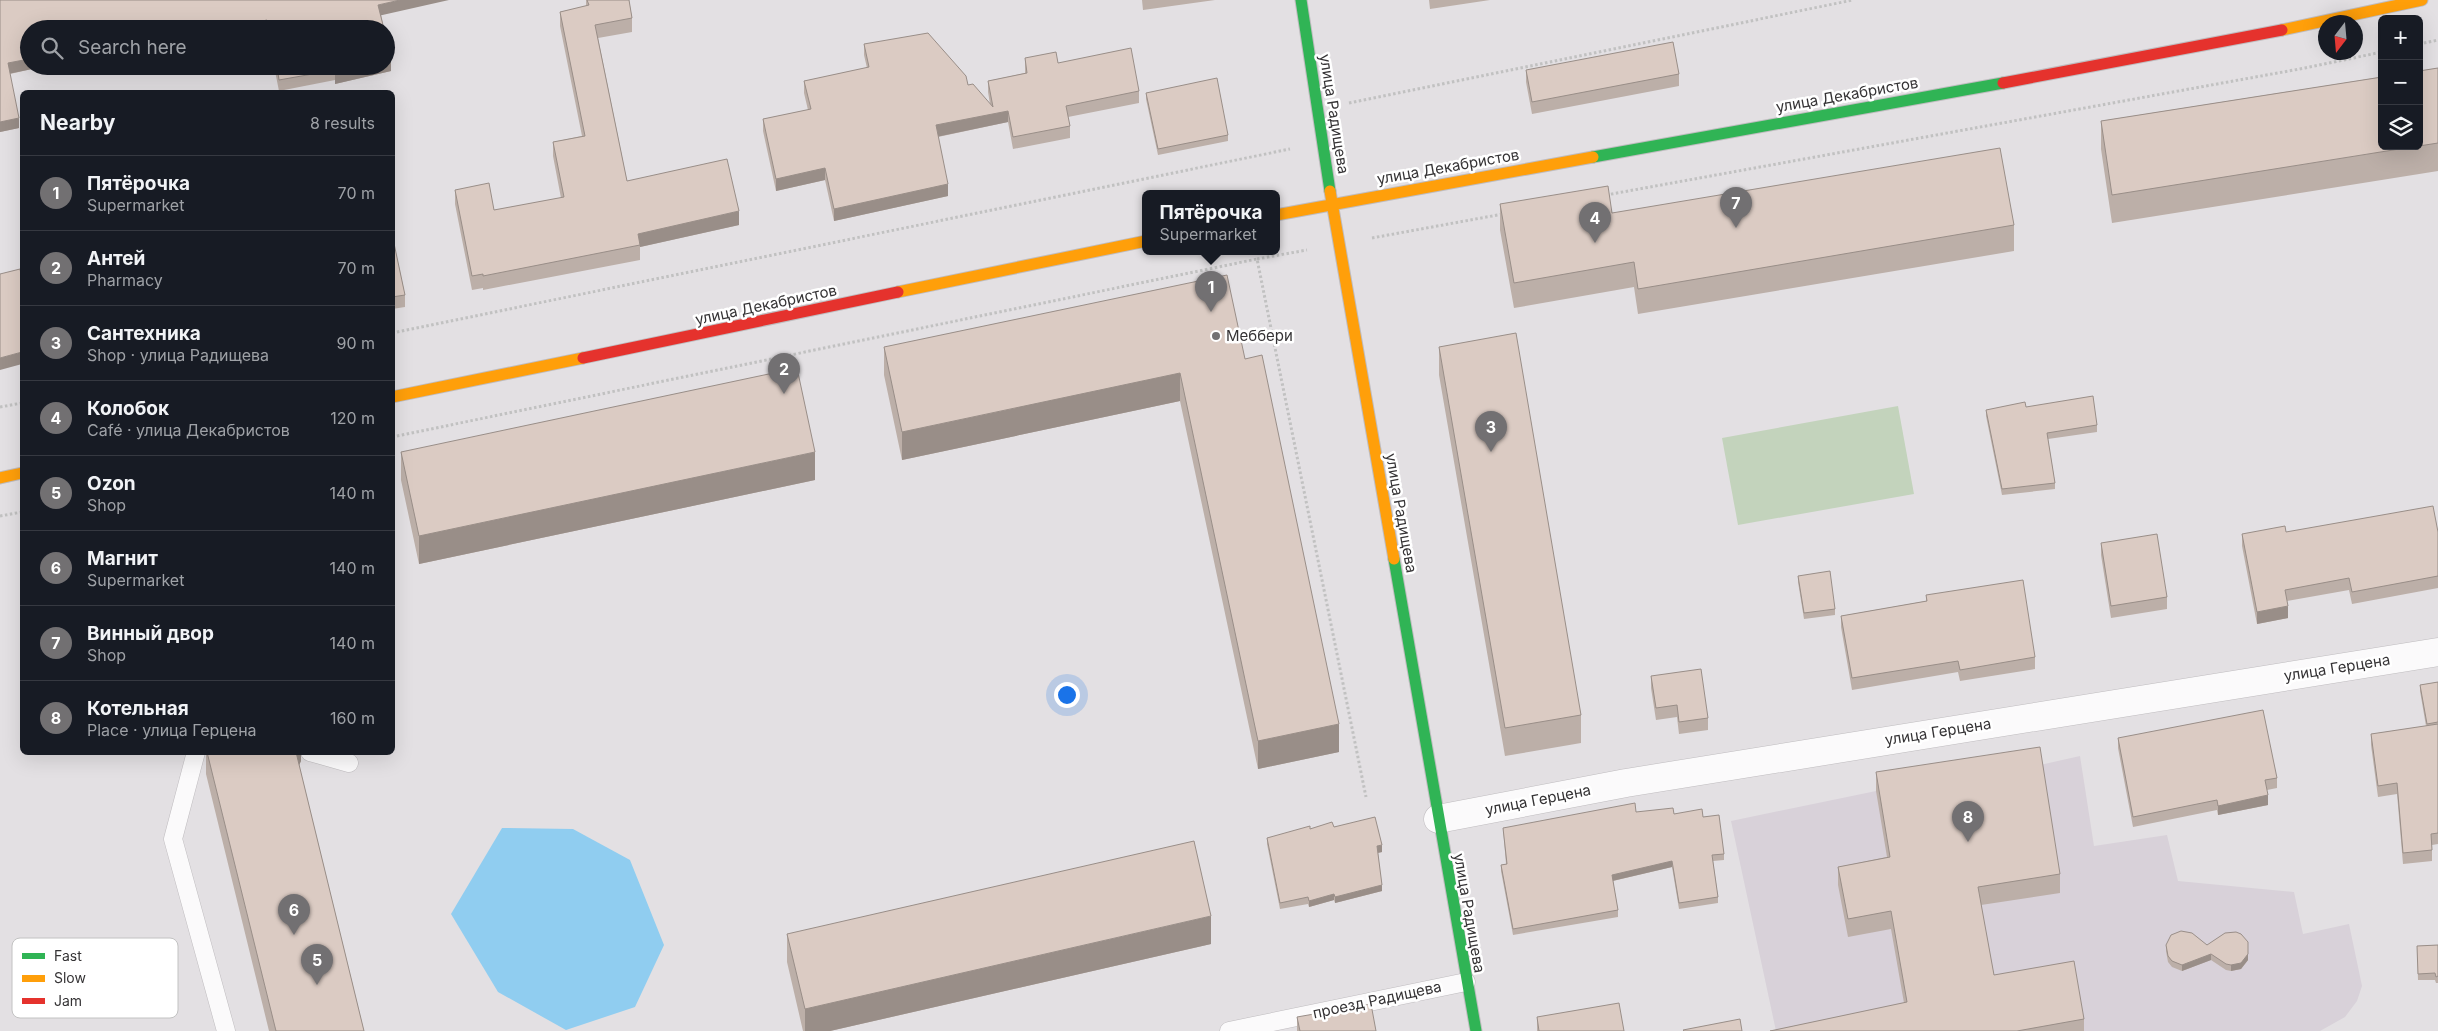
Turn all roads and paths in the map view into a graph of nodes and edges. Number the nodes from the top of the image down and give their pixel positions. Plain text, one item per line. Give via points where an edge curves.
1 (1301, 0) edge
2 (1853, 0) edge
3 (2422, 0) edge
4 (2438, 40) edge
5 (2423, 43) edge
6 (2378, 53) edge
7 (1318, 110) junction
8 (1322, 142) junction
9 (1604, 196) edge
10 (1333, 203) junction
11 (1280, 213) edge
12 (1506, 213) edge
13 (1142, 242) edge
14 (1340, 243) junction
15 (1278, 255) edge
16 (1280, 255) edge
17 (1257, 259) junction
18 (395, 332) edge
19 (395, 396) edge
20 (20, 403) edge
21 (0, 407) edge
22 (395, 436) edge
23 (20, 474) edge
24 (0, 478) edge
25 (20, 512) edge
26 (0, 516) edge
27 (2438, 652) edge
28 (195, 755) edge
29 (321, 755) edge
30 (349, 763) dead end
31 (1366, 796) dead end
32 (1438, 819) junction
33 (1466, 982) junction
34 (226, 1031) edge
35 (1229, 1031) edge
36 (1476, 1031) edge

1 - 7 street, улица Радищева
2 - 7 path
3 - 10 street, улица Декабристов via 2237,40
4 - 5 path
6 - 9 path
7 - 8 street, улица Радищева
8 - 10 street, улица Радищева
8 - 18 path
10 - 11 street, улица Декабристов
10 - 14 street, улица Радищева
12 - 14 path
13 - 19 street, улица Декабристов
14 - 16 path
14 - 32 street, улица Радищева
15 - 17 path
17 - 22 path
17 - 31 path
20 - 21 path
23 - 24 street
25 - 26 path
27 - 32 street, улица Герцена via 1626,783
28 - 34 lane via 173,839
29 - 30 lane
32 - 33 street, улица Радищева
33 - 35 lane, проезд Радищева
33 - 36 street, улица Радищева

